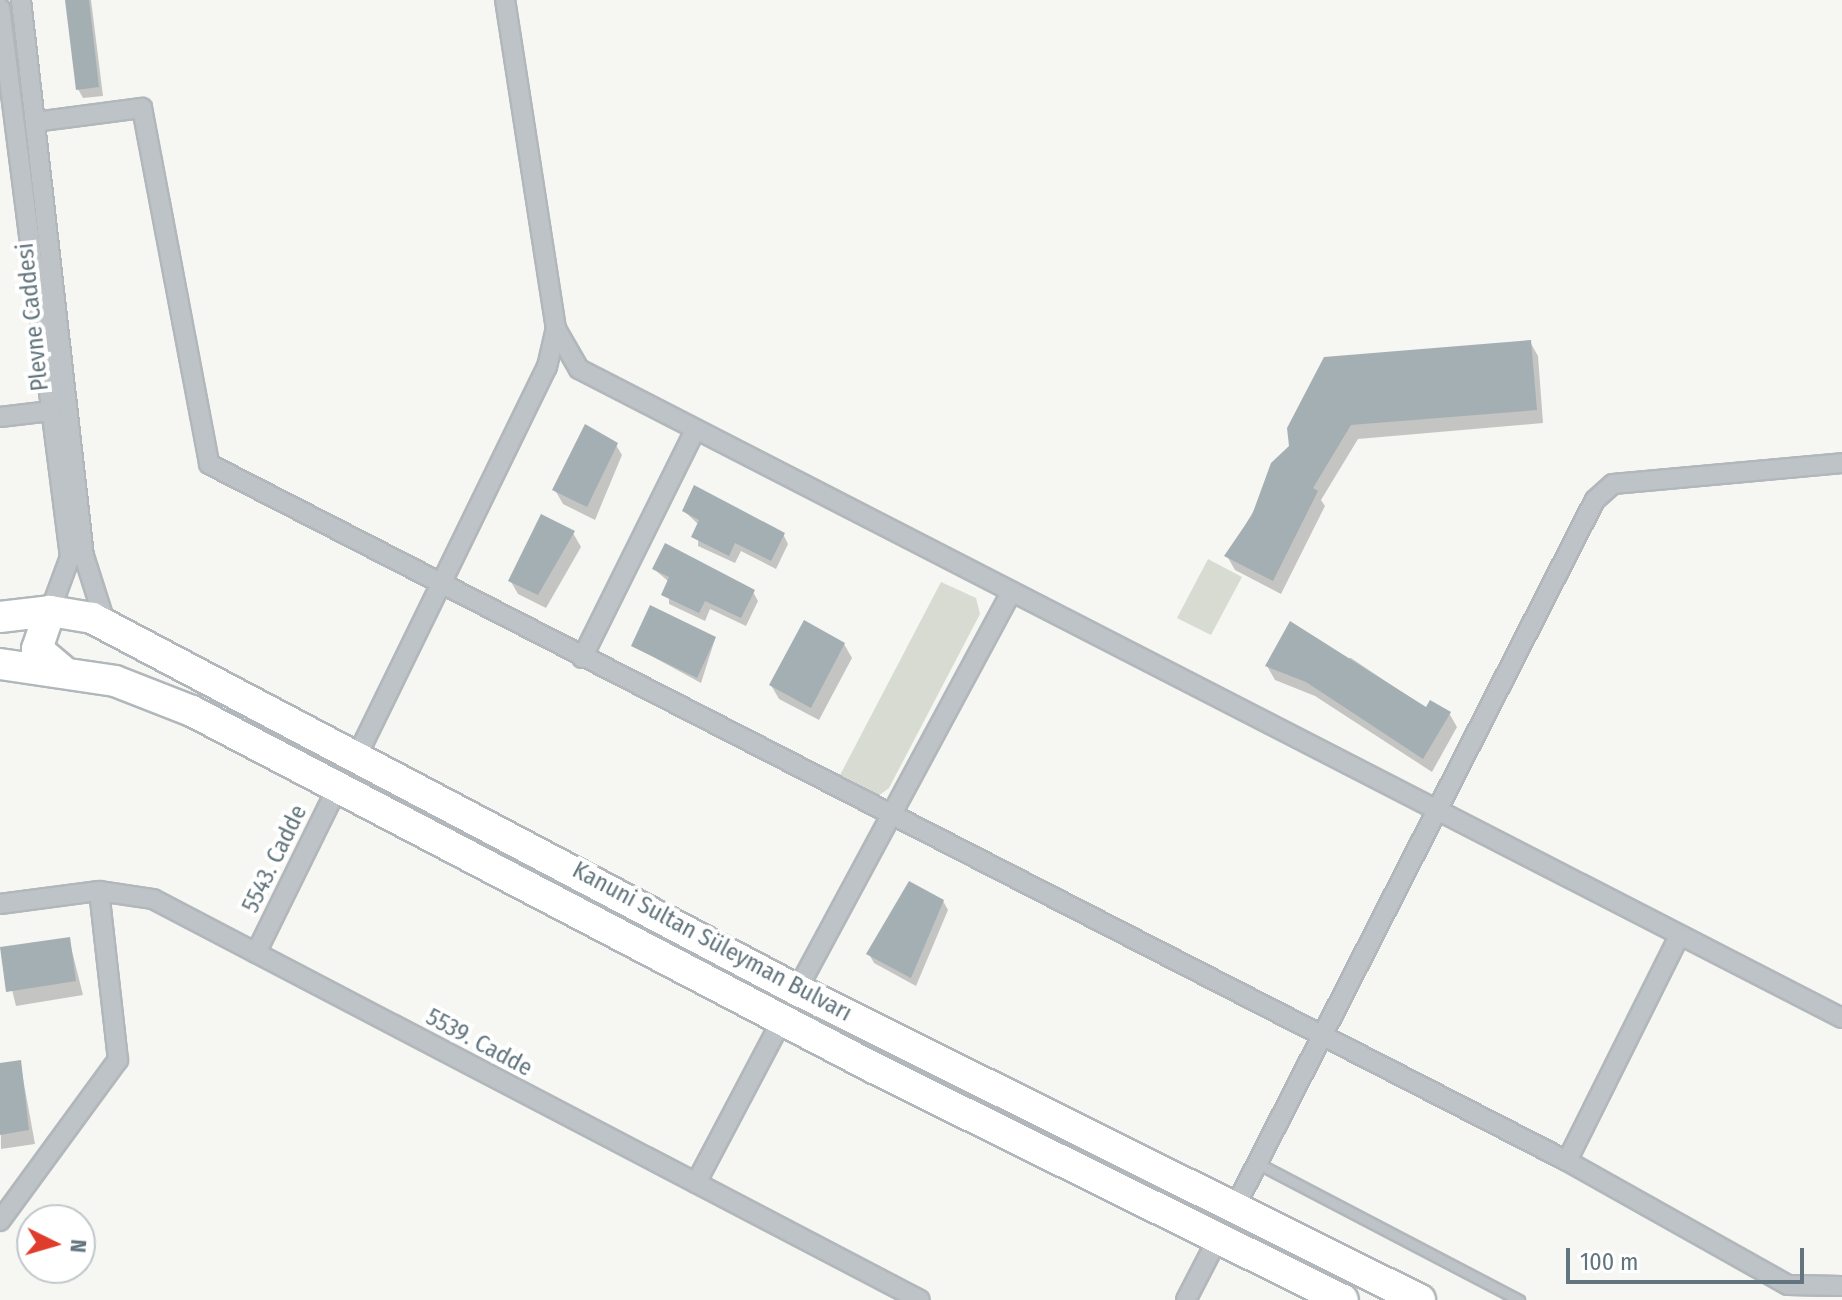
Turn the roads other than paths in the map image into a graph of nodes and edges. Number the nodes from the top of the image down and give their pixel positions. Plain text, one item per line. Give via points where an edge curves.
1 (21, 0) edge
2 (505, 0) edge
3 (0, 8) edge
4 (35, 122) junction
5 (34, 201) junction
6 (556, 329) junction
7 (51, 411) junction
8 (0, 417) edge
9 (695, 430) junction
10 (1842, 463) edge
11 (442, 587) junction
12 (1009, 596) junction
13 (50, 611) junction
14 (0, 617) edge
15 (106, 625) junction
16 (582, 658) junction
17 (0, 664) edge
18 (69, 671) junction
19 (357, 756) junction
20 (338, 786) junction
21 (1442, 810) junction
22 (890, 814) junction
23 (99, 891) junction
24 (0, 904) edge
25 (1679, 936) junction
26 (256, 953) junction
27 (797, 990) junction
28 (1842, 1018) edge
29 (782, 1020) junction
30 (1322, 1034) junction
31 (1567, 1161) junction
32 (1257, 1163) junction
33 (696, 1183) junction
34 (1235, 1207) junction
35 (0, 1221) edge
36 (1218, 1238) junction
37 (1842, 1286) edge
38 (1789, 1292) edge
39 (920, 1300) edge
40 (1186, 1300) edge
41 (1343, 1300) edge
42 (1420, 1300) edge
43 (1519, 1300) edge

1 - 4 street, Plevne Caddesi
2 - 6 street
3 - 5 street, Plevne Caddesi
4 - 5 street, Plevne Caddesi
4 - 11 street via 142,108 209,464
5 - 7 street, Plevne Caddesi
5 - 15 street, Plevne Caddesi via 84,556
6 - 9 street via 579,369
6 - 11 street via 547,367
7 - 8 street
7 - 13 street, Plevne Caddesi via 70,557
9 - 12 street
9 - 16 street
10 - 21 street via 1613,484 1595,500
11 - 16 street
11 - 19 street
12 - 21 street
12 - 22 street
13 - 14 main road, Kanuni Sultan Süleyman Bulvarı
13 - 15 main road, Kanuni Sultan Süleyman Bulvarı
13 - 18 main road via 37,649
15 - 18 main road via 101,661
15 - 19 main road, Kanuni Sultan Süleyman Bulvarı
16 - 22 street
17 - 18 main road, Kanuni Sultan Süleyman Bulvarı
18 - 20 main road, Kanuni Sultan Süleyman Bulvarı via 192,711
19 - 27 main road, Kanuni Sultan Süleyman Bulvarı
20 - 26 street, 5543. Cadde
20 - 29 main road, Kanuni Sultan Süleyman Bulvarı
21 - 25 street
21 - 30 street
22 - 27 street
22 - 30 street
23 - 24 street, 5539. Cadde
23 - 26 street, 5539. Cadde via 153,899
23 - 35 street via 118,1060
25 - 28 street
25 - 31 street
26 - 33 street, 5539. Cadde
27 - 34 main road, Kanuni Sultan Süleyman Bulvarı
29 - 33 street
29 - 36 main road, Kanuni Sultan Süleyman Bulvarı
30 - 31 street
30 - 32 street
31 - 38 street
32 - 34 street
32 - 43 lane
33 - 39 street, 5539. Cadde
34 - 42 main road, Kanuni Sultan Süleyman Bulvarı
36 - 40 street
36 - 41 main road, Kanuni Sultan Süleyman Bulvarı
37 - 38 street

